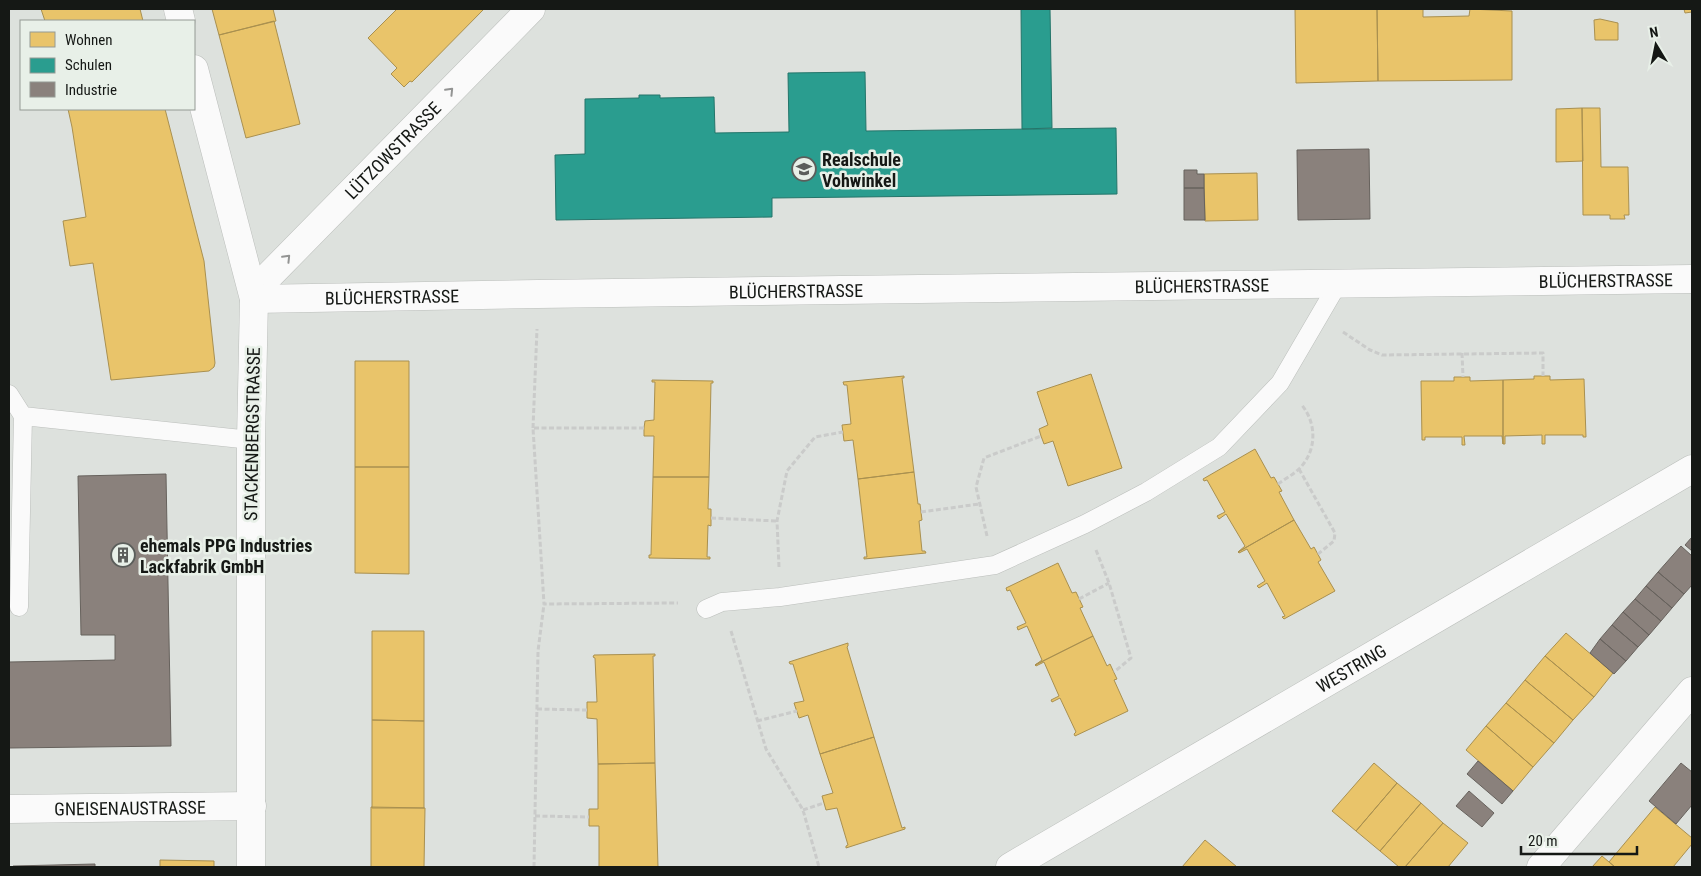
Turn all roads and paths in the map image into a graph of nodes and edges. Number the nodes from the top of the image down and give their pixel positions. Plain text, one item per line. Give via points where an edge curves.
1 (530, 9) edge
2 (195, 73) edge
3 (1692, 279) edge
4 (1339, 282) junction
5 (538, 294) junction
6 (253, 296) junction
7 (1319, 316) junction
8 (1462, 353) junction
9 (1543, 376) dead end
10 (1463, 377) dead end
11 (1280, 382) junction
12 (9, 394) edge
13 (23, 416) junction
14 (533, 428) junction
15 (644, 428) dead end
16 (843, 432) dead end
17 (1041, 436) dead end
18 (251, 440) junction
19 (1299, 469) junction
20 (1692, 469) edge
21 (1278, 484) dead end
22 (979, 504) junction
23 (921, 512) dead end
24 (711, 518) dead end
25 (777, 521) junction
26 (1085, 524) junction
27 (1318, 554) dead end
28 (995, 565) junction
29 (1109, 583) junction
30 (780, 597) junction
31 (1079, 599) dead end
32 (722, 602) junction
33 (544, 604) junction
34 (19, 607) dead end
35 (706, 609) dead end
36 (1114, 672) dead end
37 (1692, 691) edge
38 (537, 709) junction
39 (587, 710) dead end
40 (797, 711) dead end
41 (757, 721) junction
42 (824, 803) dead end
43 (252, 806) junction
44 (9, 809) edge
45 (803, 810) junction
46 (536, 816) junction
47 (589, 817) dead end
48 (251, 867) edge
49 (534, 867) edge
50 (819, 867) edge
51 (1010, 867) edge
52 (1541, 867) edge

6 -> 1 street, LÜTZOWSTRASSE
2 - 6 street, STACKENBERGSTRASSE
3 - 4 street, BLÜCHERSTRASSE
4 - 5 street, BLÜCHERSTRASSE
4 - 7 lane
5 - 6 street, BLÜCHERSTRASSE
5 - 14 path
6 - 18 street, STACKENBERGSTRASSE
7 - 8 path via 1382,355
7 - 11 lane
8 - 9 path via 1543,353
8 - 10 path
11 - 19 path via 1304,408 1314,431 1312,445
11 - 26 lane via 1219,447 1146,492
12 - 13 lane
13 - 18 lane
13 - 34 lane
14 - 15 path
14 - 33 path
16 - 25 path via 815,437 787,471
17 - 22 path via 984,458 976,488
18 - 43 street, STACKENBERGSTRASSE
19 - 21 path
19 - 27 path via 1335,533 1334,541
20 - 51 street, WESTRING
22 - 23 path
22 - 28 path
24 - 25 path
25 - 30 path
26 - 28 lane
26 - 29 path
28 - 30 lane
29 - 31 path
29 - 36 path via 1130,658
30 - 32 lane
32 - 33 path
32 - 35 lane
32 - 41 path
33 - 38 path via 538,651
37 - 52 street
38 - 39 path
38 - 46 path
40 - 41 path
41 - 45 path via 766,749
42 - 45 path
43 - 44 street, GNEISENAUSTRASSE
43 - 48 street, STACKENBERGSTRASSE
45 - 50 path
46 - 47 path
46 - 49 path

